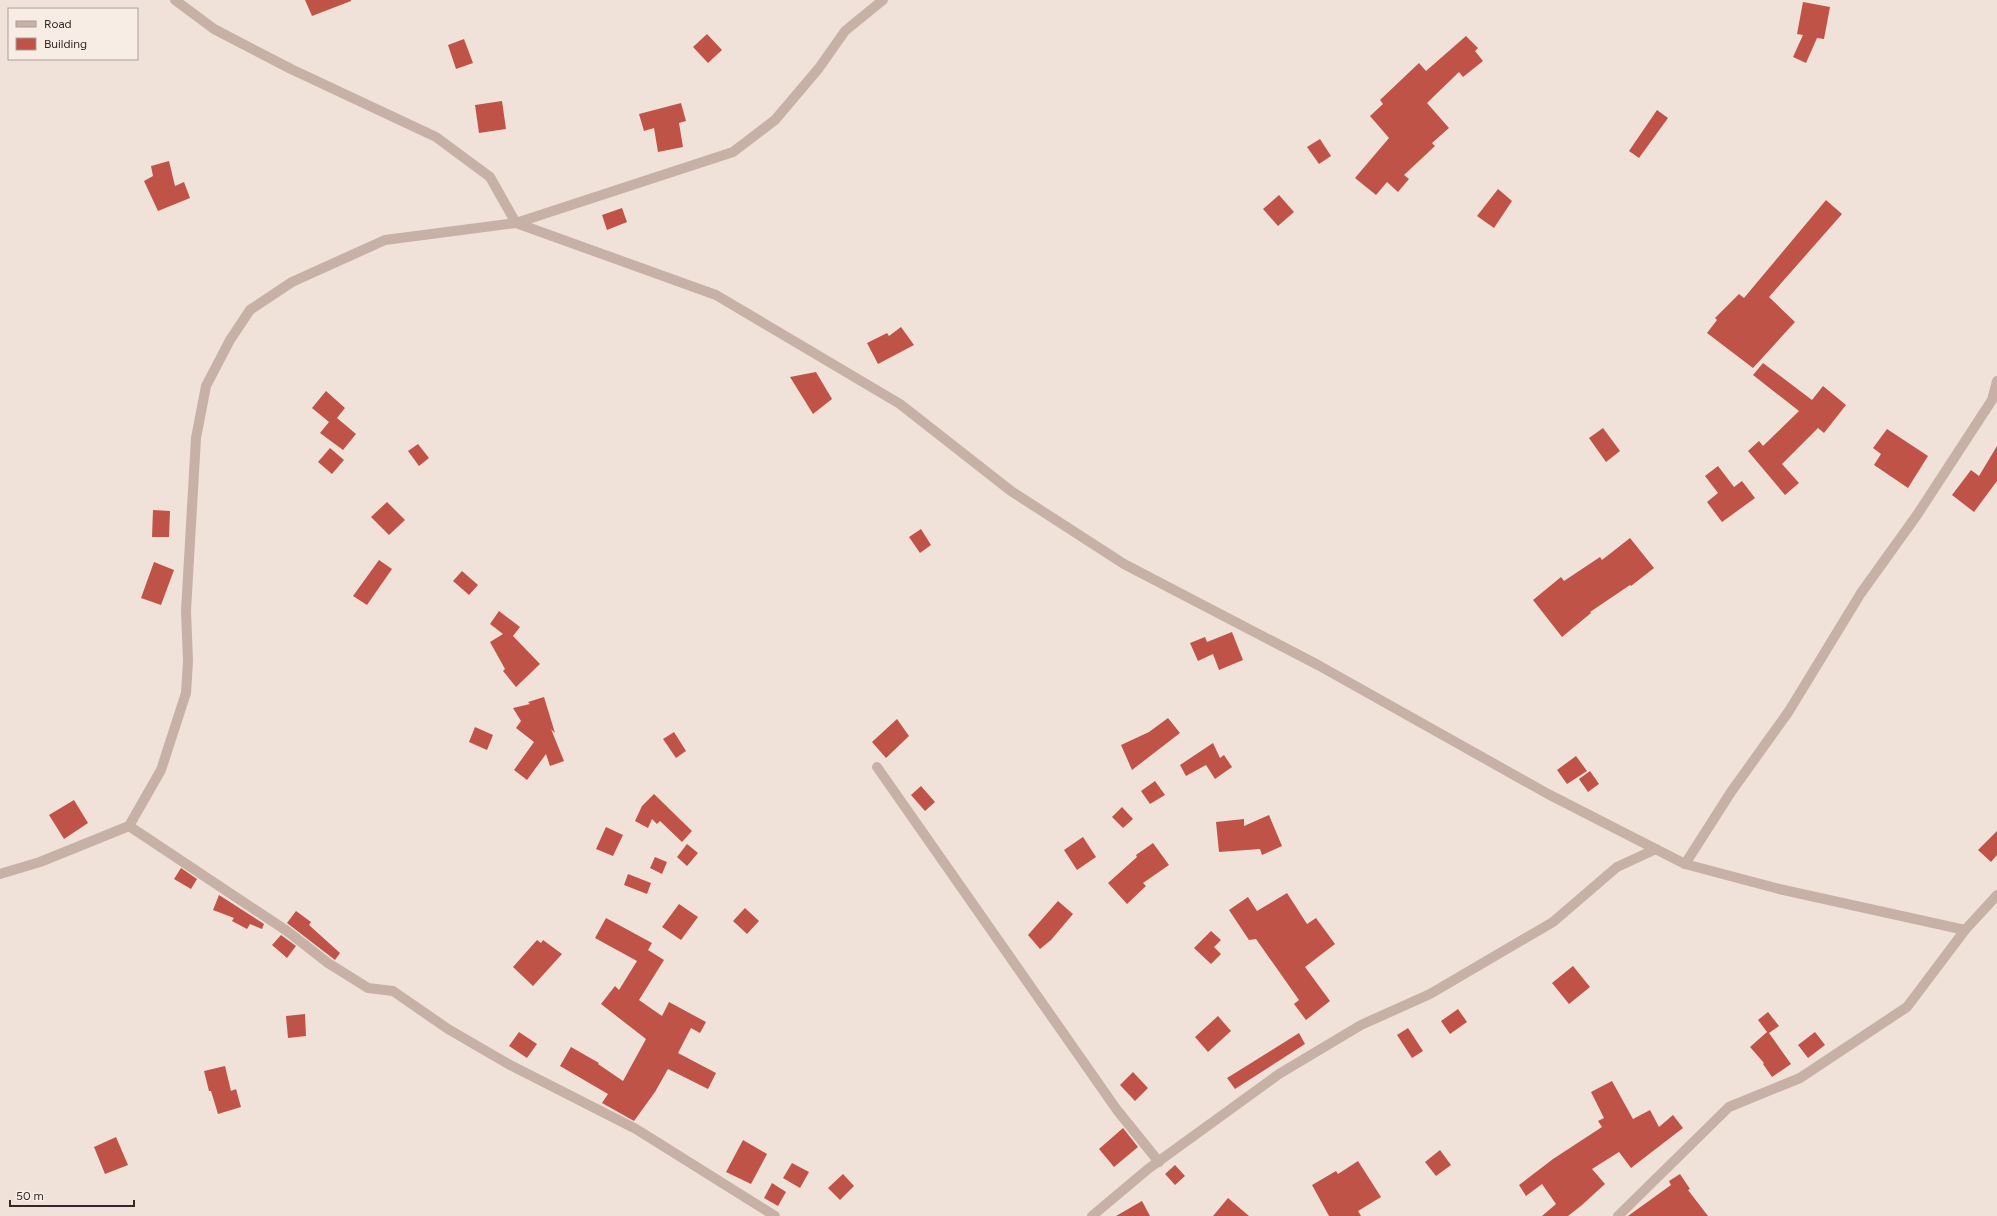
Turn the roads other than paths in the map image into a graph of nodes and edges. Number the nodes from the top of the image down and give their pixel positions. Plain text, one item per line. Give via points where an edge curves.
1 (174, 0) edge
2 (883, 0) edge
3 (516, 223) junction
4 (1997, 381) edge
5 (877, 767) dead end
6 (129, 826) junction
7 (1656, 849) junction
8 (1685, 864) junction
9 (0, 874) edge
10 (1997, 895) edge
11 (1965, 930) junction
12 (1159, 1162) junction
13 (774, 1216) edge
14 (1092, 1216) edge
15 (1618, 1216) edge

1 - 3 street via 214,29 291,69 436,137 490,177
2 - 3 street via 845,31 819,68 775,120 733,152
3 - 6 street via 385,240 292,282 250,310 230,340 206,386 196,438 186,611 186,693 160,770
3 - 7 street via 716,295 900,404 1011,491 1124,564 1318,665 1534,787
4 - 8 street via 1992,400 1917,515 1861,593 1789,711 1731,792
5 - 12 street via 1117,1110
6 - 9 street via 40,862
6 - 13 street via 288,931 328,963 368,988 393,991 448,1029 510,1065 636,1129
7 - 8 street
7 - 12 street via 1617,867 1553,922 1430,994 1361,1025 1280,1074
8 - 11 street via 1779,889
10 - 11 street
11 - 15 street via 1906,1007 1800,1078 1729,1107
12 - 14 street

